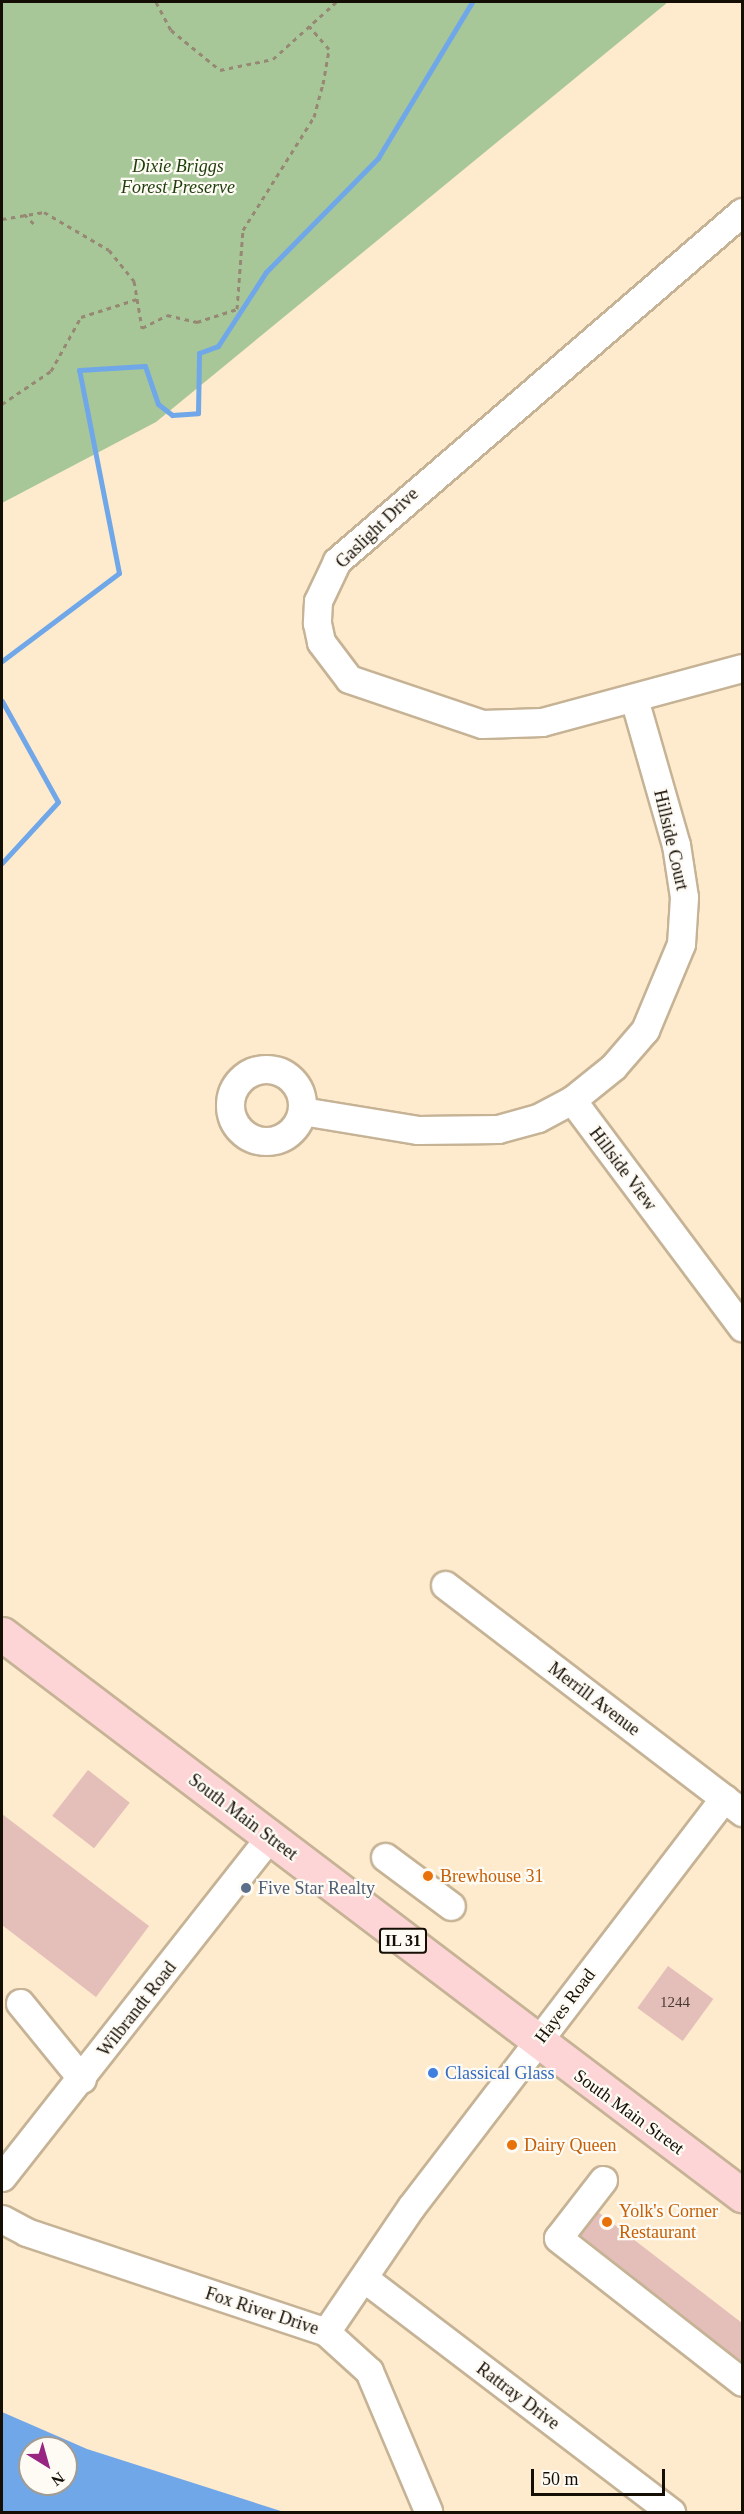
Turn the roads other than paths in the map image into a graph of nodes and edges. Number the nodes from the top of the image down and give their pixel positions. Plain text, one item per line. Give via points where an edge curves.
1 (742, 212) edge
2 (742, 668) edge
3 (634, 699) junction
4 (572, 1100) junction
5 (302, 1111) dead end
6 (742, 1328) edge
7 (445, 1585) dead end
8 (2, 1634) edge
9 (733, 1805) edge
10 (270, 1838) junction
11 (385, 1857) dead end
12 (451, 1906) dead end
13 (20, 2003) dead end
14 (536, 2044) junction
15 (82, 2079) junction
16 (2, 2177) edge
17 (603, 2180) dead end
18 (742, 2195) edge
19 (2, 2219) edge
20 (365, 2279) junction
21 (326, 2332) junction
22 (742, 2382) edge
23 (428, 2511) edge
24 (671, 2512) edge

1 - 3 street, Gaslight Drive via 345,554 318,601 321,642 349,679 450,716 482,724 543,722
2 - 3 street, Gaslight Drive
3 - 4 street, Hillside Court via 676,845 684,897 681,944 645,1030 613,1067
4 - 5 street, Hillside Court via 538,1118 467,1132 418,1130
4 - 6 street, Hillside View
7 - 9 street, Merrill Avenue
8 - 10 main road, South Main Street / IL 31
9 - 14 street, Hayes Road
10 - 14 main road, South Main Street / IL 31
10 - 15 street, Wilbrandt Road
11 - 12 street
13 - 15 street
14 - 18 main road, South Main Street / IL 31
14 - 20 street, Hayes Road via 411,2207
15 - 16 street, Wilbrandt Road
17 - 22 street via 558,2238
19 - 21 street, Fox River Drive via 26,2232
20 - 21 street, Hayes Road
20 - 24 street, Rattray Drive
21 - 23 street, Fox River Drive via 369,2371

